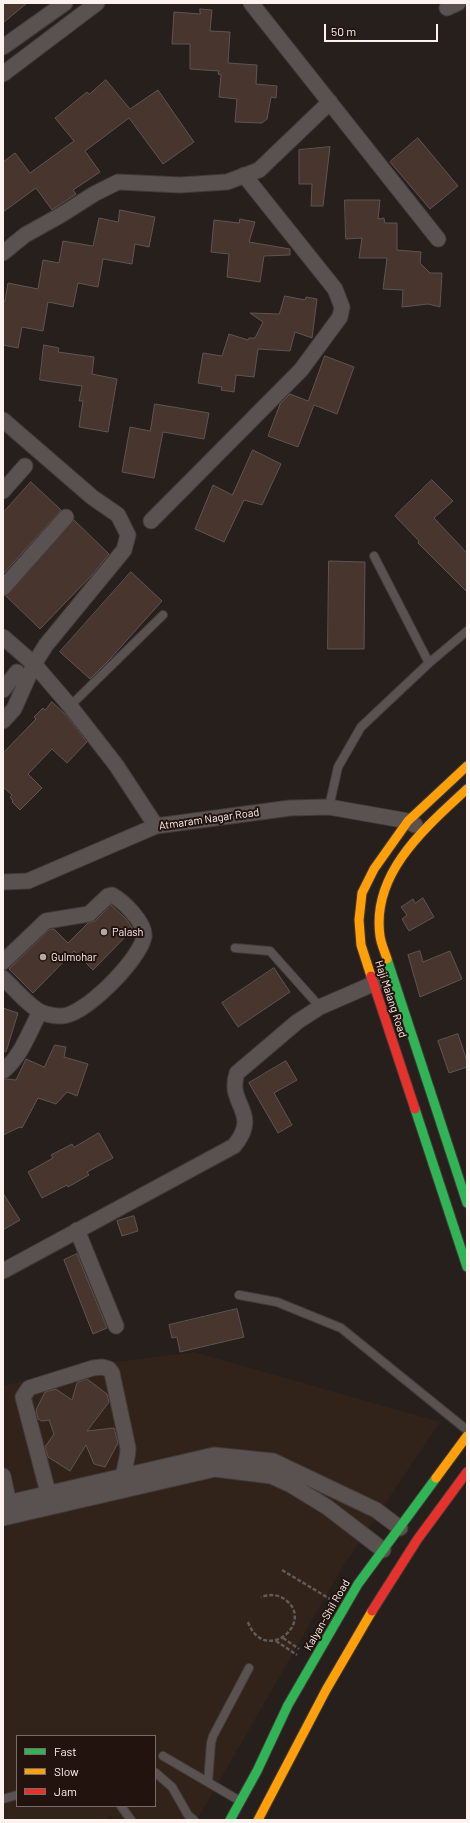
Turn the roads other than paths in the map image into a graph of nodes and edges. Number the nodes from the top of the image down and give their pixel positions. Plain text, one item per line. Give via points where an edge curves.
1 (65, 3) edge
2 (97, 3) edge
3 (252, 3) edge
4 (3, 47) edge
5 (6, 66) edge
6 (330, 102) junction
7 (244, 176) junction
8 (438, 239) dead end
9 (3, 253) edge
10 (3, 420) edge
11 (25, 466) dead end
12 (3, 491) edge
13 (66, 517) dead end
14 (128, 535) junction
15 (374, 556) dead end
16 (3, 588) edge
17 (163, 615) dead end
18 (467, 631) edge
19 (3, 637) edge
20 (429, 663) junction
21 (34, 664) junction
22 (17, 672) dead end
23 (3, 690) edge
24 (70, 706) junction
25 (3, 721) edge
26 (467, 766) edge
27 (467, 789) edge
28 (329, 807) junction
29 (408, 821) junction
30 (156, 826) junction
31 (423, 830) junction
32 (3, 882) edge
33 (235, 948) dead end
34 (3, 962) edge
35 (393, 976) junction
36 (3, 978) edge
37 (374, 983) junction
38 (320, 1007) junction
39 (40, 1012) junction
40 (3, 1071) edge
41 (467, 1203) edge
42 (77, 1230) junction
43 (467, 1267) edge
44 (3, 1271) edge
45 (239, 1295) dead end
46 (116, 1326) dead end
47 (467, 1430) edge
48 (467, 1436) edge
49 (215, 1462) junction
50 (467, 1472) edge
51 (3, 1476) edge
52 (123, 1484) junction
53 (50, 1500) junction
54 (7, 1510) edge
55 (400, 1528) junction
56 (383, 1550) junction
57 (249, 1668) dead end
58 (163, 1756) dead end
59 (156, 1773) edge
60 (208, 1782) junction
61 (16, 1795) edge
62 (3, 1799) edge
63 (240, 1801) junction
64 (122, 1807) edge
65 (131, 1820) edge
66 (194, 1820) edge
67 (230, 1820) edge
68 (258, 1820) edge

1 - 4 street
2 - 5 street
3 - 6 street
6 - 7 street via 259,170
6 - 8 street
7 - 9 street via 226,182 180,185 118,182 25,234
7 - 14 street via 335,289 342,307 340,317 301,370 149,523
10 - 14 street via 87,492 118,515
11 - 12 street
13 - 16 street
14 - 21 street via 124,550 46,645
15 - 20 lane
17 - 24 lane
18 - 20 lane
19 - 21 street
20 - 28 lane via 361,727 338,766
21 - 24 street
21 - 25 street via 14,709
22 - 23 street
24 - 30 street via 116,765
26 - 29 main road, Haji Malang Road
27 - 31 main road, Haji Malang Road
28 - 29 street, Atmaram Nagar Road
28 - 30 street, Atmaram Nagar Road via 290,808
29 - 31 street, Atmaram Nagar Road
29 - 37 main road, Haji Malang Road via 374,868 362,893 359,920 361,945
30 - 32 street, Atmaram Nagar Road via 28,881
31 - 35 main road, Haji Malang Road via 386,882 380,909 380,936
33 - 38 lane via 270,951
34 - 39 street via 46,921 88,914 108,896 117,898 139,920 144,937 138,952 100,997 72,1014 61,1016
35 - 37 street
35 - 41 main road, Haji Malang Road
36 - 39 street
37 - 38 street
37 - 43 main road, Haji Malang Road
38 - 42 street via 297,1022 237,1073 233,1084 246,1119 243,1135 234,1146
39 - 40 street via 17,1056
42 - 44 street
42 - 46 street
45 - 47 lane via 277,1302 341,1328
48 - 55 main road, Kalyan-Shil Road
49 - 52 street
49 - 55 street via 273,1461 376,1510
49 - 56 street via 271,1476 291,1485 327,1507
50 - 68 main road via 403,1562 366,1620 324,1691
51 - 54 street
52 - 53 street
52 - 53 street via 123,1468 128,1459 128,1448 112,1373 102,1367 94,1368 29,1388 23,1397
53 - 54 street
55 - 56 main road, Kalyan-Shil Road
56 - 63 main road, Kalyan-Shil Road via 358,1584 288,1705
57 - 60 lane via 213,1736
58 - 60 lane
59 - 66 lane via 172,1787 188,1815
60 - 63 lane
61 - 62 lane
63 - 67 main road, Kalyan-Shil Road
64 - 65 lane

